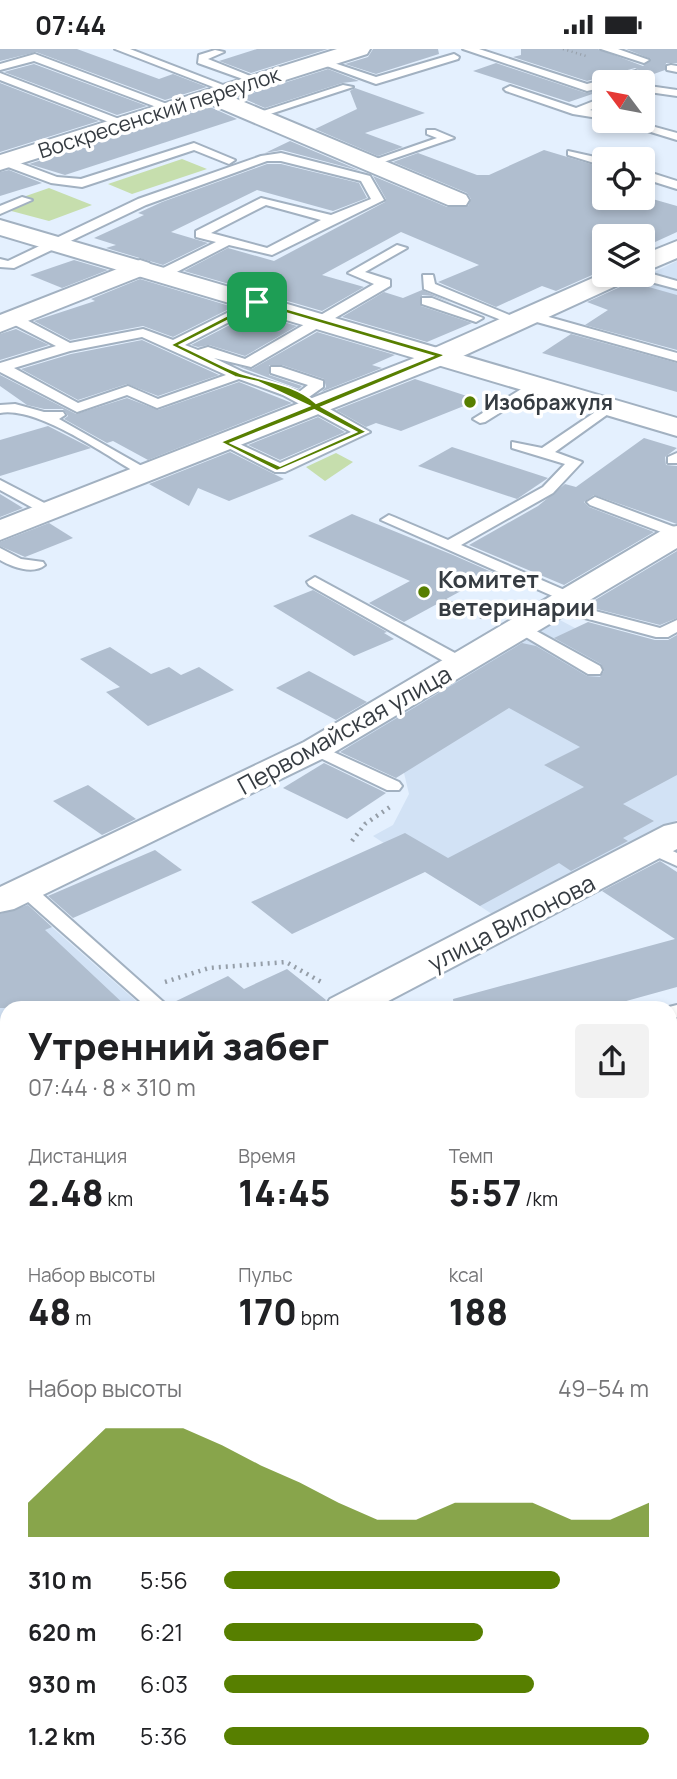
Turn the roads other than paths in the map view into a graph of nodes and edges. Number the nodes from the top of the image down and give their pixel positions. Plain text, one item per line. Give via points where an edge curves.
1 (120, 49) edge
2 (356, 49) edge
3 (468, 49) edge
4 (606, 49) edge
5 (219, 52) dead end
6 (454, 57) dead end
7 (644, 60) dead end
8 (318, 61) junction
9 (0, 67) edge
10 (0, 76) edge
11 (258, 81) junction
12 (347, 87) dead end
13 (592, 87) edge
14 (510, 89) dead end
15 (655, 89) edge
16 (220, 93) junction
17 (677, 93) edge
18 (592, 105) edge
19 (171, 109) junction
20 (577, 112) junction
21 (260, 114) junction
22 (592, 114) edge
23 (123, 124) junction
24 (655, 131) edge
25 (432, 132) dead end
26 (677, 137) edge
27 (572, 153) dead end
28 (592, 159) edge
29 (229, 160) dead end
30 (2, 162) edge
31 (368, 163) junction
32 (655, 178) edge
33 (677, 185) edge
34 (457, 200) dead end
35 (26, 201) dead end
36 (0, 210) edge
37 (332, 219) junction
38 (0, 227) edge
39 (228, 241) junction
40 (55, 243) junction
41 (401, 248) dead end
42 (677, 249) edge
43 (655, 259) edge
44 (0, 263) edge
45 (151, 271) junction
46 (428, 278) dead end
47 (655, 279) edge
48 (674, 283) edge
49 (594, 287) edge
50 (427, 301) dead end
51 (257, 302) junction
52 (7, 321) edge
53 (322, 321) junction
54 (518, 322) junction
55 (174, 345) junction
56 (68, 347) junction
57 (198, 355) junction
58 (440, 356) junction
59 (677, 357) edge
60 (1, 367) edge
61 (276, 370) dead end
62 (238, 375) junction
63 (536, 384) junction
64 (308, 402) junction
65 (610, 406) junction
66 (77, 408) junction
67 (0, 409) edge
68 (49, 419) junction
69 (480, 419) dead end
70 (677, 427) edge
71 (224, 442) junction
72 (517, 445) dead end
73 (544, 453) junction
74 (147, 473) junction
75 (0, 484) edge
76 (595, 502) dead end
77 (49, 511) junction
78 (389, 520) dead end
79 (0, 531) edge
80 (677, 534) edge
81 (449, 546) junction
82 (0, 553) edge
83 (37, 565) dead end
84 (315, 582) dead end
85 (563, 602) junction
86 (504, 624) junction
87 (677, 625) edge
88 (460, 663) junction
89 (594, 670) dead end
90 (316, 749) junction
91 (393, 786) road end
92 (669, 847) edge
93 (13, 895) edge
94 (336, 997) edge
95 (152, 1001) edge

1 - 16 lane
2 - 8 street, Воскресенский переулок
3 - 13 lane
4 - 7 lane
5 - 11 lane via 202,61
6 - 8 lane via 376,81
8 - 11 street, Воскресенский переулок
9 - 19 lane via 35,57
10 - 23 lane
11 - 16 street, Воскресенский переулок
12 - 21 lane
14 - 20 lane
15 - 17 lane
16 - 19 street, Воскресенский переулок
16 - 21 street
18 - 20 lane
19 - 23 street, Воскресенский переулок
20 - 22 lane
21 - 31 street
23 - 30 street, Воскресенский переулок
24 - 26 lane
25 - 31 lane via 448,138
27 - 28 lane
29 - 30 lane via 194,146 94,180 69,183
31 - 34 street
32 - 33 lane
35 - 36 lane
37 - 39 lane via 268,253
37 - 39 lane via 265,201 200,234
37 - 40 lane via 378,200 366,179 281,157 265,158 153,197
38 - 40 street
39 - 45 lane
40 - 44 lane via 9,265
40 - 45 street
41 - 53 lane via 354,273 385,283
42 - 43 street
45 - 51 street
45 - 52 street
46 - 54 lane via 429,286
47 - 48 lane
49 - 54 street
50 - 54 lane
51 - 53 street
51 - 55 lane
52 - 56 lane
53 - 57 lane via 246,364 208,351
53 - 58 street
54 - 58 street
54 - 59 lane
55 - 56 lane via 143,333
55 - 57 lane
56 - 60 lane
57 - 62 lane
58 - 63 street
58 - 64 street
60 - 66 lane
61 - 64 lane via 318,384
62 - 64 lane
62 - 66 lane via 157,404 128,390
63 - 65 street
63 - 69 lane
64 - 71 street
64 - 71 lane via 363,432 280,469
65 - 70 street
65 - 73 lane
66 - 68 lane
67 - 68 lane via 9,406
68 - 74 lane
71 - 74 street
72 - 73 lane
73 - 81 lane via 575,462 548,490
74 - 77 street
75 - 77 lane
76 - 80 lane
77 - 79 street
78 - 81 lane
80 - 85 street, Первомайская улица
81 - 85 lane
82 - 83 lane via 17,563
84 - 88 lane
85 - 86 street, Первомайская улица
85 - 87 lane via 662,635
86 - 88 street, Первомайская улица
86 - 89 lane
88 - 90 street, Первомайская улица
90 - 91 lane
90 - 93 street, Первомайская улица
92 - 94 street, улица Вилонова
93 - 95 lane

